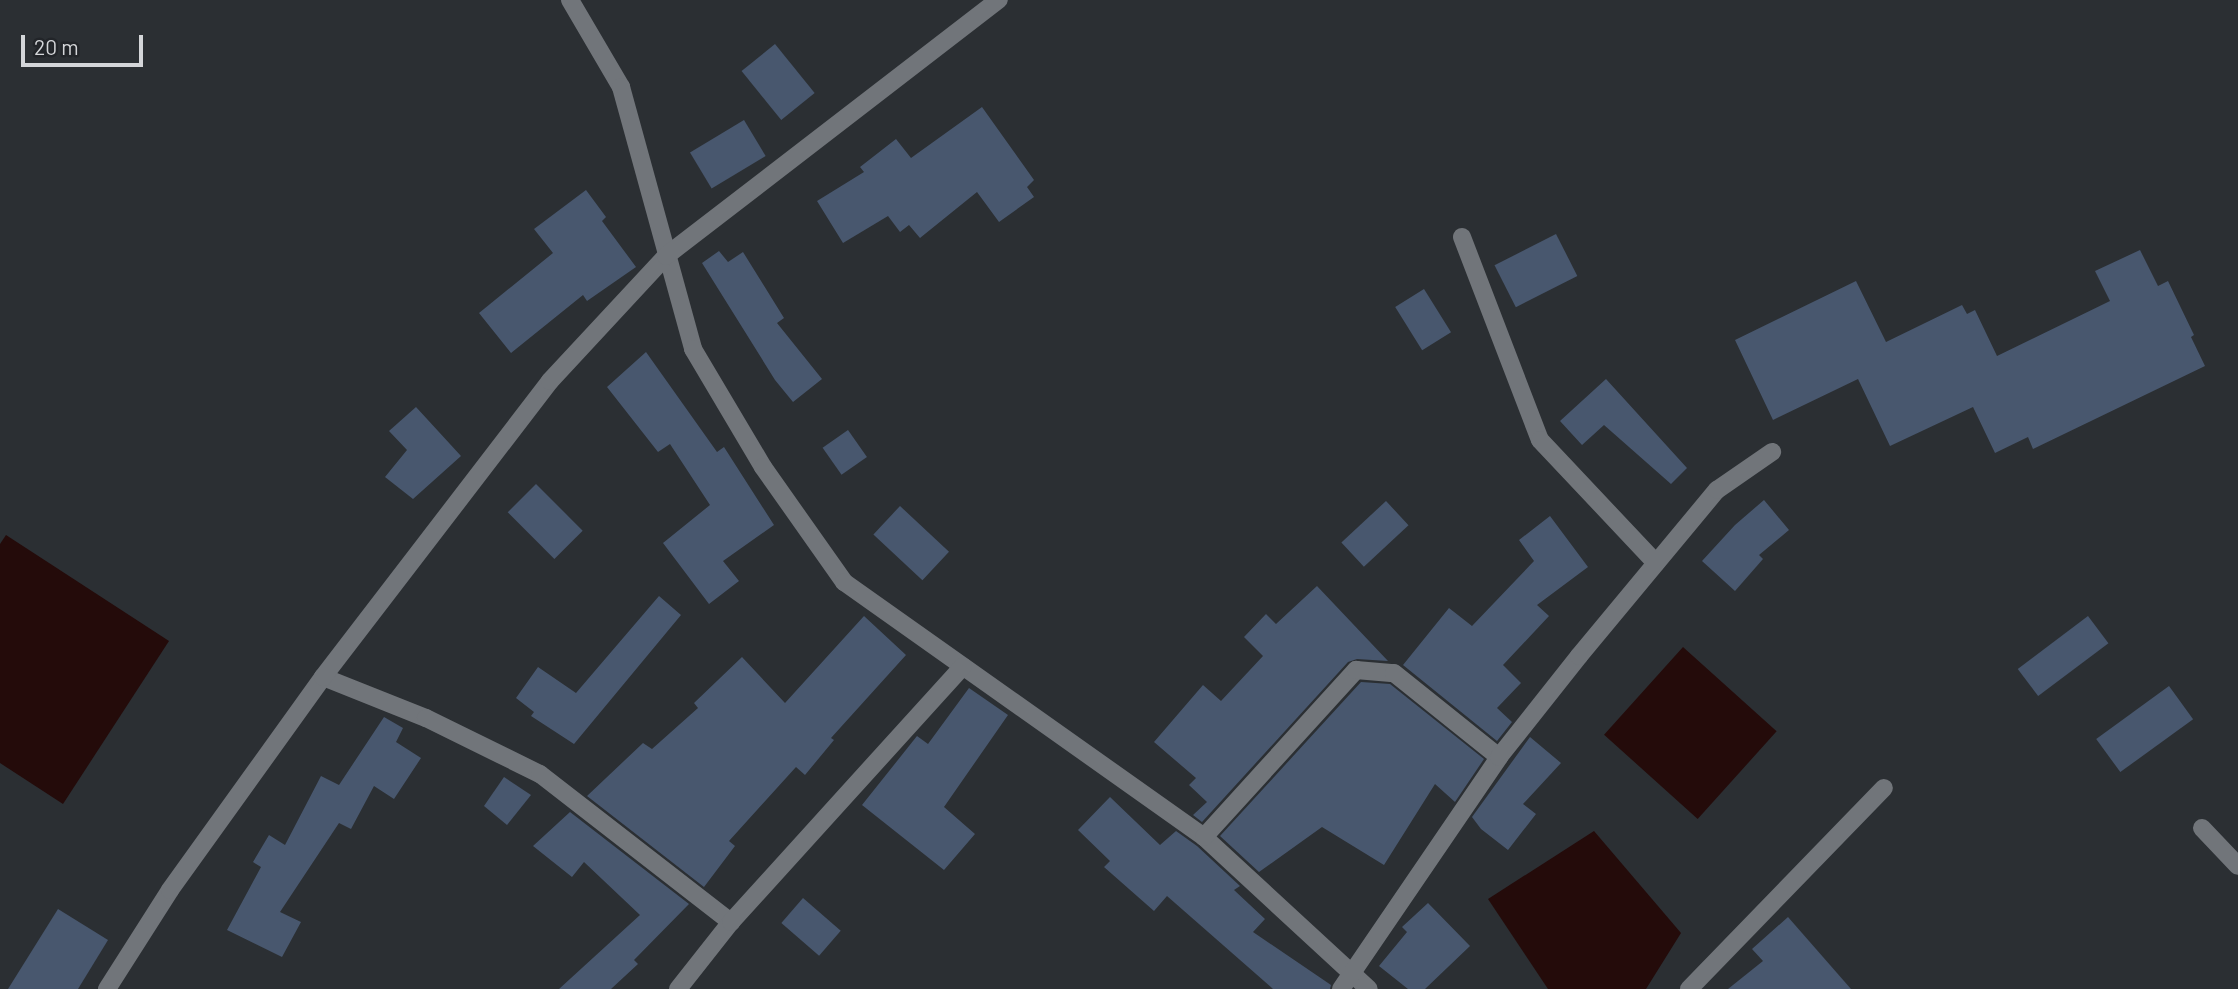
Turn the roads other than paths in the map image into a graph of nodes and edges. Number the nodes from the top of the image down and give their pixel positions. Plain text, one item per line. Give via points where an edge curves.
1 (570, 0) edge
2 (999, 0) edge
3 (1462, 237) dead end
4 (666, 256) junction
5 (1772, 452) dead end
6 (1656, 563) junction
7 (963, 666) junction
8 (323, 677) junction
9 (1499, 757) junction
10 (1884, 788) dead end
11 (2203, 828) dead end
12 (1204, 837) junction
13 (2238, 866) edge
14 (731, 922) junction
15 (1346, 981) edge
16 (107, 989) edge
17 (678, 989) edge
18 (1369, 989) edge
19 (1689, 989) edge

1 - 4 street via 621,87
2 - 4 street
3 - 6 street via 1540,440
4 - 7 street via 693,349 763,467 844,582
4 - 8 street via 550,381
5 - 6 street via 1717,490
6 - 9 street
7 - 12 street
7 - 14 street
8 - 14 street via 426,718 540,774
8 - 16 street via 170,890
9 - 12 street via 1394,673 1356,670
9 - 15 street
10 - 19 street
11 - 13 street
12 - 15 street
14 - 17 street
15 - 18 street

